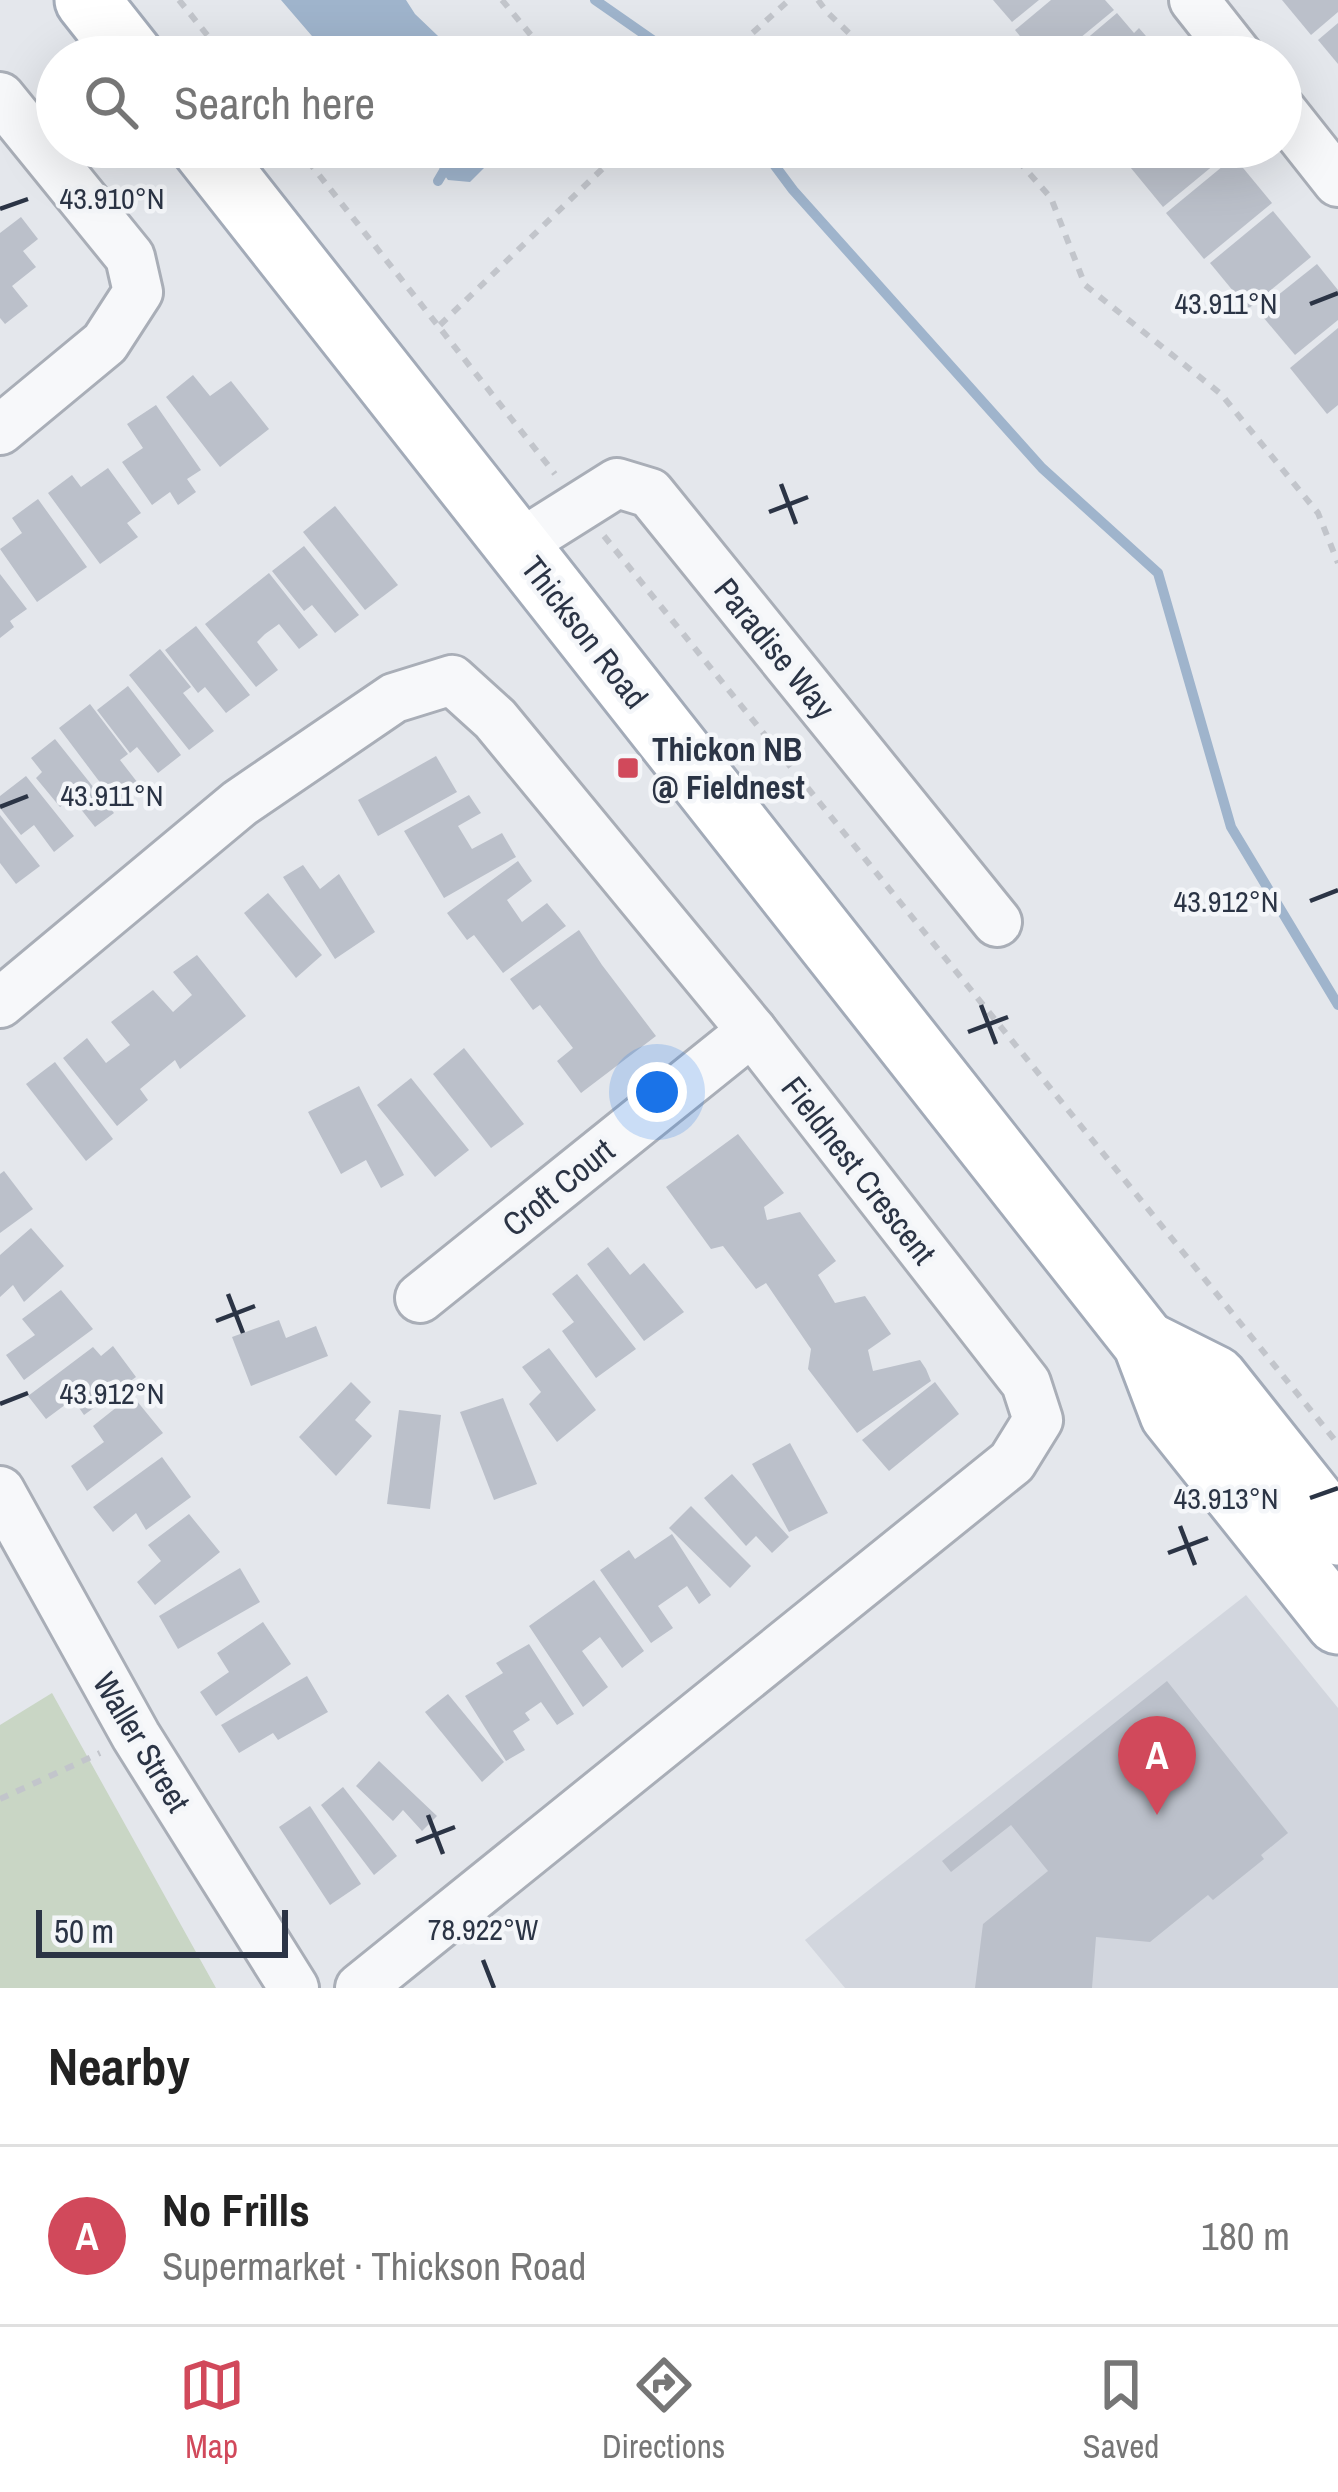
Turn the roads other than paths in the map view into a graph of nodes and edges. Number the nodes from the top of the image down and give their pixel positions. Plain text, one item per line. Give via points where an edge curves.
1 (87, 0) edge
2 (1194, 0) edge
3 (115, 36) edge
4 (1222, 36) edge
5 (0, 97) edge
6 (1302, 137) edge
7 (36, 141) edge
8 (58, 168) edge
9 (220, 168) edge
10 (1338, 182) edge
11 (0, 430) edge
12 (517, 546) junction
13 (998, 922) dead end
14 (0, 1004) edge
15 (752, 1031) junction
16 (420, 1298) dead end
17 (1145, 1343) junction
18 (0, 1491) edge
19 (1338, 1532) edge
20 (1338, 1622) edge
21 (294, 1988) edge
22 (360, 1988) edge

1 - 3 main road
2 - 4 street
5 - 7 street
6 - 10 street
8 - 11 street via 130,257 138,292 106,343
9 - 12 main road, Thickson Road
12 - 13 street, Paradise Way via 617,482 650,493
12 - 17 main road, Thickson Road
14 - 15 street, Fieldnest Crescent via 240,803 394,698 452,680 495,719
15 - 16 street, Croft Court
15 - 22 street, Fieldnest Crescent via 1026,1383 1038,1420 1012,1462
17 - 19 main road, Thickson Road via 1215,1378
17 - 20 main road, Thickson Road via 1172,1414
18 - 21 street, Waller Street via 136,1736

